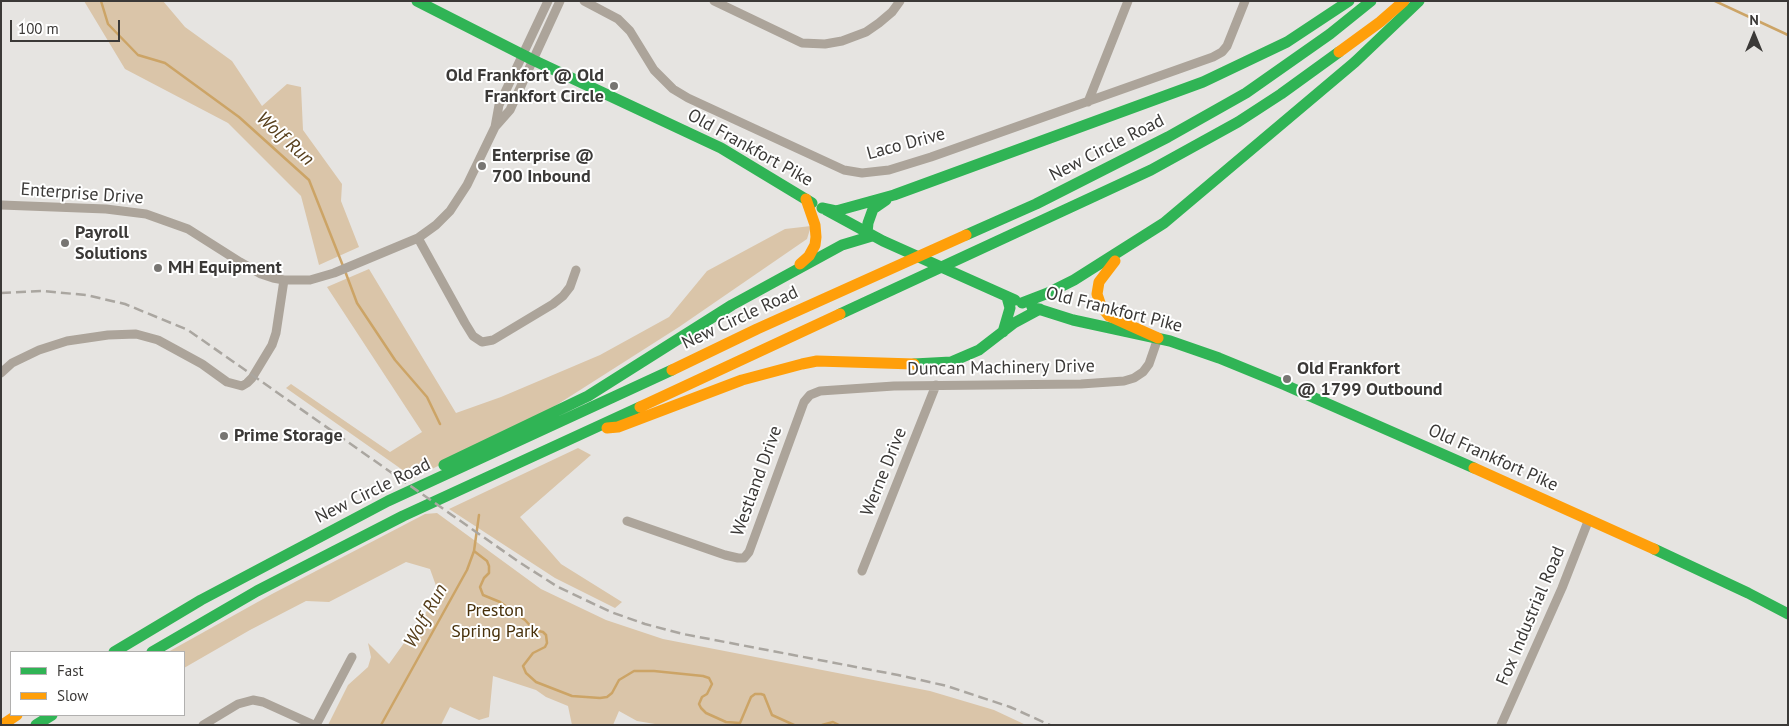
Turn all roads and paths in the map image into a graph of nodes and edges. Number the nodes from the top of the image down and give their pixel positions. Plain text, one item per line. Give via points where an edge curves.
1 (418, 1) edge
2 (548, 1) edge
3 (560, 1) edge
4 (584, 1) edge
5 (714, 1) edge
6 (900, 1) edge
7 (1128, 1) edge
8 (1245, 1) edge
9 (1349, 1) edge
10 (1371, 1) edge
11 (1404, 1) edge
12 (1419, 1) edge
13 (528, 57) junction
14 (1088, 102) junction
15 (894, 195) junction
16 (806, 200) junction
17 (1, 205) edge
18 (822, 208) junction
19 (869, 234) junction
20 (418, 238) junction
21 (1123, 250) junction
22 (576, 270) dead end
23 (794, 270) junction
24 (284, 280) junction
25 (1007, 297) junction
26 (1022, 303) junction
27 (1040, 309) junction
28 (1003, 332) junction
29 (1158, 338) junction
30 (1, 373) edge
31 (936, 385) junction
32 (820, 391) joint
33 (590, 428) junction
34 (439, 478) junction
35 (1589, 519) junction
36 (627, 521) dead end
37 (862, 571) dead end
38 (1788, 614) edge
39 (116, 651) edge
40 (154, 651) edge
41 (352, 657) dead end
42 (16, 716) edge
43 (50, 716) edge
44 (2, 725) edge
45 (36, 725) edge
46 (203, 725) edge
47 (315, 725) edge
48 (1501, 725) edge

1 - 13 main road, Old Frankfort Pike
2 - 13 street
3 - 13 street
4 - 14 street, Laco Drive via 618,20 630,32 654,70 673,89 850,172 889,170
5 - 6 street via 802,43 825,44 866,32 880,23
7 - 14 street
8 - 14 street, Laco Drive via 1222,52
9 - 15 main road via 1288,42 1204,82
10 - 34 main road, New Circle Road via 1330,34 1246,92 1125,160
11 - 33 main road, New Circle Road via 1366,33 1281,94 1181,154 1078,205
12 - 21 main road via 1355,62 1194,198
13 - 16 main road, Old Frankfort Pike via 721,148
13 - 20 street, Enterprise Drive via 510,110 495,127 460,196 450,211
15 - 18 main road via 836,211
15 - 19 main road via 873,209 868,222
16 - 18 main road, Old Frankfort Pike
16 - 23 main road via 816,231 815,245
17 - 24 street, Enterprise Drive via 106,209 150,215 188,229 262,274
18 - 19 main road, Old Frankfort Pike
19 - 23 main road
19 - 25 main road, Old Frankfort Pike
20 - 22 street via 465,324 482,342 493,340 553,304 570,287
20 - 24 street, Enterprise Drive via 336,272 310,280
21 - 26 main road via 1074,280
21 - 29 main road via 1099,282 1097,294 1100,303 1110,316
23 - 34 main road via 588,396 444,464
24 - 30 street via 272,346 252,378 242,386 227,382 158,340 136,334 67,341 12,363
25 - 26 main road, Old Frankfort Pike
25 - 28 main road via 1010,308
26 - 27 main road, Old Frankfort Pike
27 - 28 main road
27 - 29 main road, Old Frankfort Pike via 1073,320
28 - 33 main road via 979,350 951,362 810,363 742,380 618,427
29 - 31 street, Duncan Machinery Drive via 1143,372 1124,381
29 - 35 main road, Old Frankfort Pike via 1285,385
31 - 32 street, Duncan Machinery Drive
31 - 37 street, Werne Drive
32 - 36 street, Westland Drive via 804,402 749,552 744,558 725,555
33 - 40 main road, New Circle Road via 404,516 257,591
34 - 39 main road, New Circle Road via 306,543
35 - 38 main road, Old Frankfort Pike
35 - 48 street, Fox Industrial Road
41 - 47 street
42 - 44 main road
43 - 45 main road
46 - 47 street via 238,704 254,700

